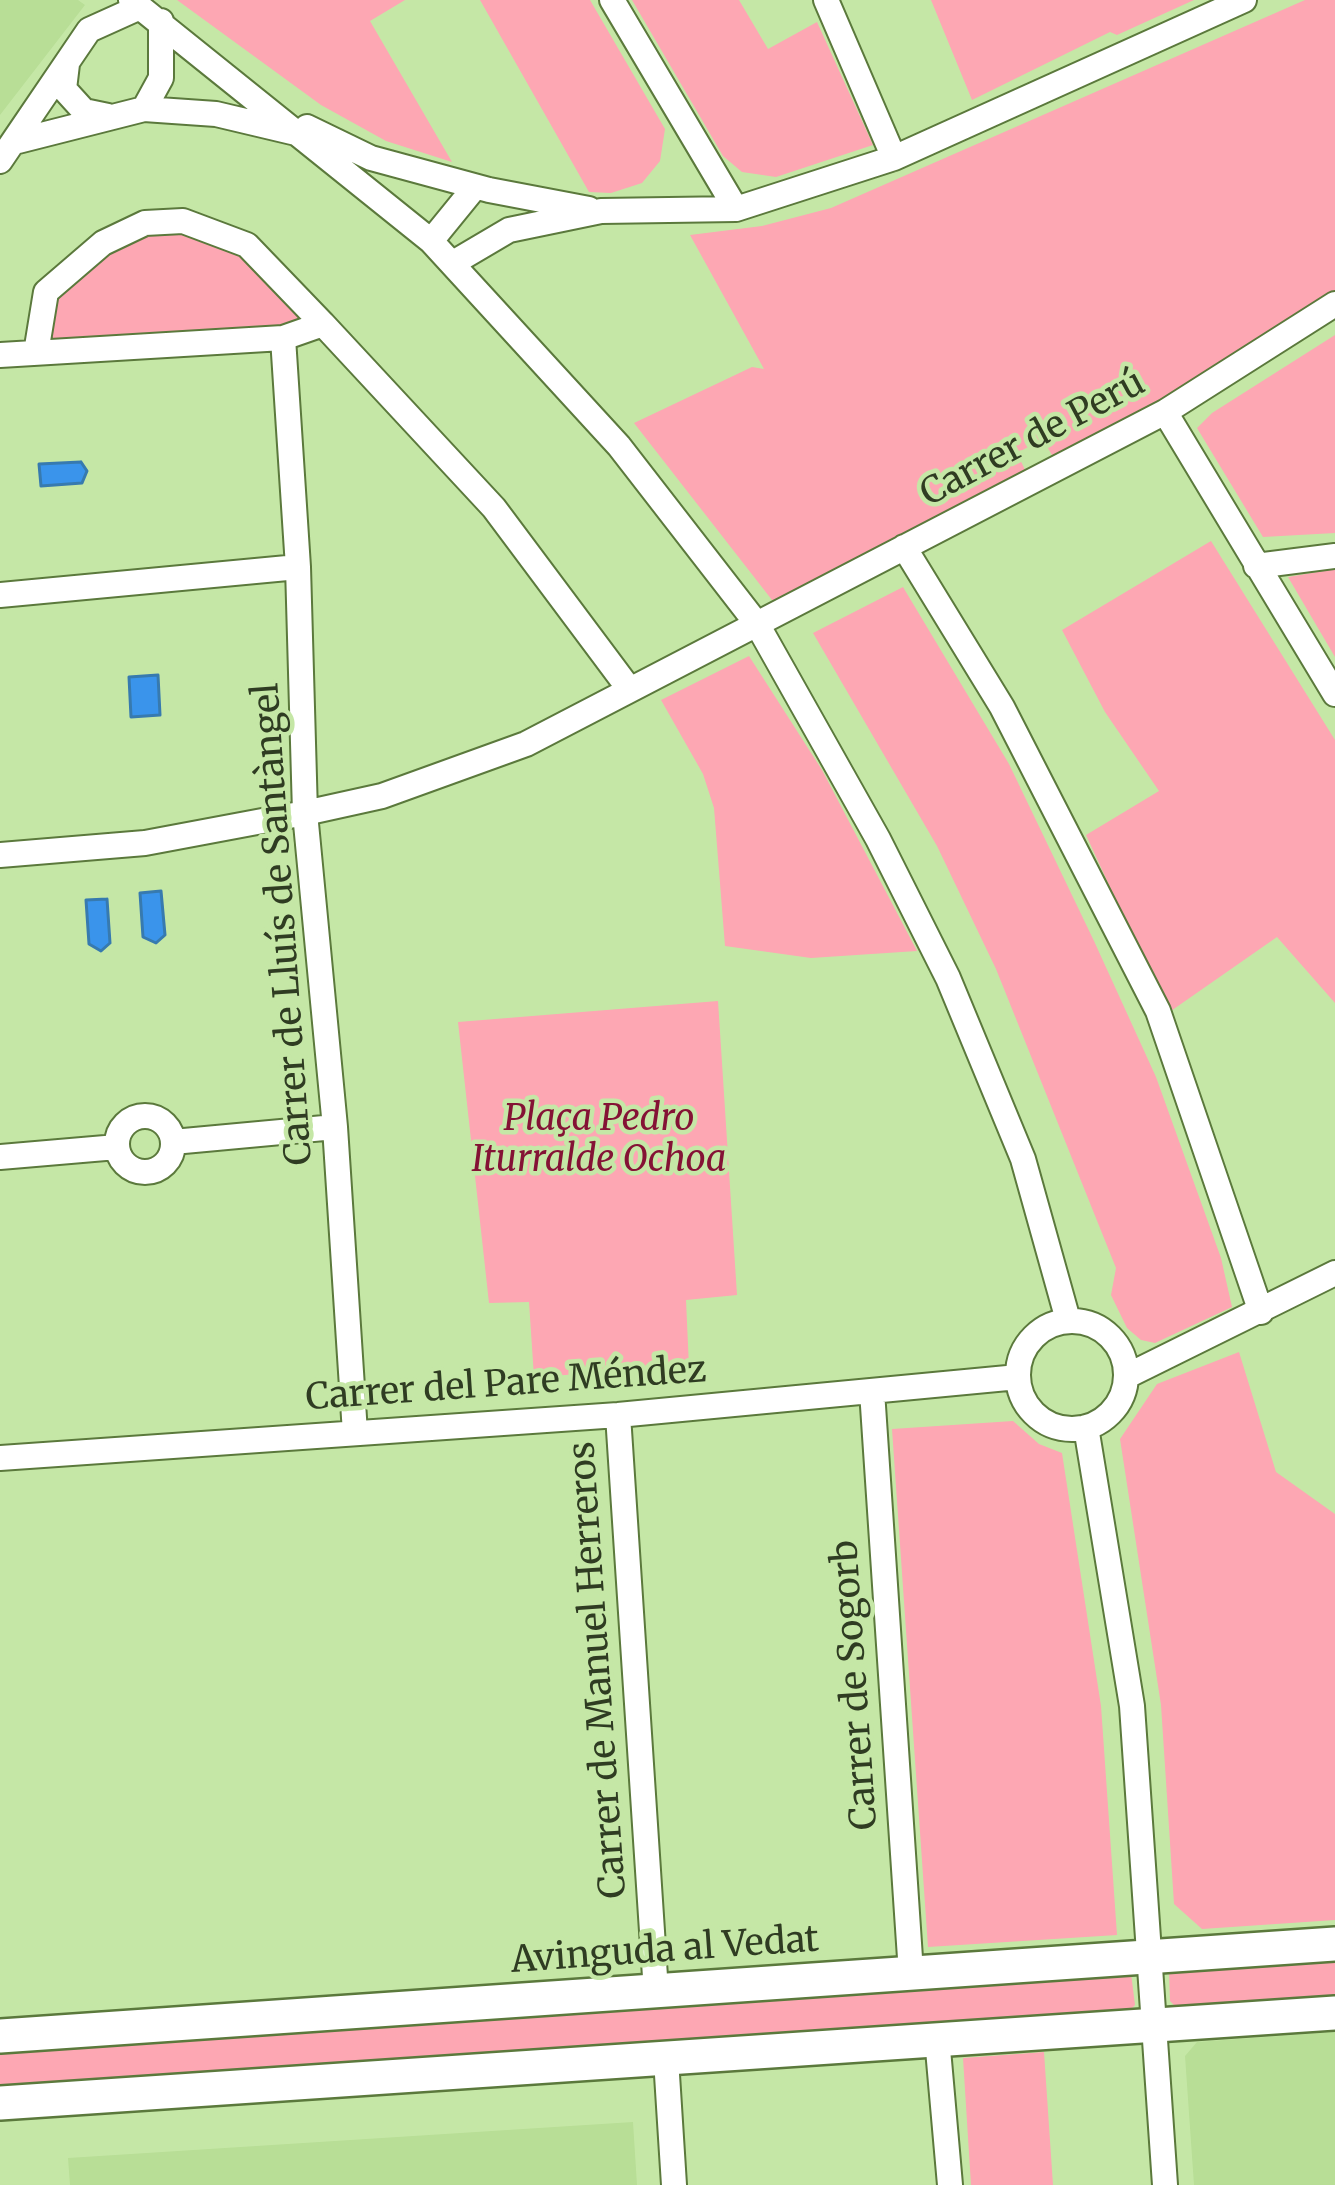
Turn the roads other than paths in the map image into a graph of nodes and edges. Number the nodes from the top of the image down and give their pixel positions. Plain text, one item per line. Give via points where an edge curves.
1 (612, 0) edge
2 (826, 0) edge
3 (1244, 0) edge
4 (135, 3) edge
5 (161, 21) junction
6 (68, 56) junction
7 (144, 109) junction
8 (278, 113) junction
9 (110, 116) junction
10 (304, 135) junction
11 (18, 141) junction
12 (894, 158) junction
13 (0, 161) edge
14 (475, 187) junction
15 (736, 209) junction
16 (601, 212) junction
17 (431, 241) junction
18 (453, 263) junction
19 (1335, 304) edge
20 (323, 324) junction
21 (283, 338) junction
22 (36, 353) junction
23 (0, 355) edge
24 (1165, 412) junction
25 (904, 548) junction
26 (1335, 556) edge
27 (1256, 566) junction
28 (298, 567) junction
29 (0, 595) edge
30 (757, 624) junction
31 (630, 690) junction
32 (1335, 694) edge
33 (305, 813) junction
34 (0, 855) edge
35 (335, 1126) junction
36 (173, 1142) junction
37 (117, 1147) junction
38 (0, 1157) edge
39 (1335, 1273) edge
40 (1261, 1312) junction
41 (1068, 1320) junction
42 (1127, 1376) junction
43 (1018, 1377) junction
44 (872, 1391) junction
45 (618, 1415) junction
46 (1086, 1427) junction
47 (355, 1433) junction
48 (0, 1457) edge
49 (1335, 1945) edge
50 (1149, 1957) junction
51 (911, 1973) junction
52 (656, 1992) junction
53 (1335, 2013) edge
54 (1153, 2026) junction
55 (0, 2036) edge
56 (937, 2038) junction
57 (666, 2059) junction
58 (0, 2103) edge
59 (674, 2185) edge
60 (950, 2185) edge
61 (1165, 2185) edge

1 - 15 street
2 - 12 street
3 - 12 street
4 - 5 street
4 - 6 street via 89,30
5 - 7 street via 161,78
5 - 8 street
6 - 9 street via 64,88 84,111
6 - 11 street
7 - 9 street
7 - 10 street via 217,114
8 - 10 street
8 - 14 street via 370,158
9 - 11 street
10 - 17 street
11 - 13 street
12 - 15 street
14 - 16 street
14 - 17 street
15 - 16 street
16 - 18 street via 509,230
17 - 18 street
18 - 30 street via 619,446
19 - 24 street, Carrer de Perú
20 - 21 street
20 - 22 street via 247,245 183,221 145,223 103,243 46,292
20 - 31 street via 494,508
21 - 22 street
21 - 28 street, Carrer de Lluís de Santàngel
22 - 23 street
24 - 25 street, Carrer de Perú
24 - 27 street
25 - 30 street, Carrer de Perú
25 - 40 street via 1002,707 1157,1011
26 - 27 street
27 - 32 street
28 - 29 street
28 - 33 street, Carrer de Lluís de Santàngel
30 - 31 street, Carrer de Perú
30 - 41 street via 948,978 1023,1159
31 - 33 street, Carrer de Perú via 526,745 382,796
33 - 34 street, Carrer de Perú via 146,843
33 - 35 street, Carrer de Lluís de Santàngel
35 - 36 street
35 - 47 street, Carrer de Lluís de Santàngel
36 - 37 street via 161,1168 147,1173 121,1160
36 - 37 street via 168,1128 142,1116 119,1132
37 - 38 street
39 - 40 street
40 - 42 street
41 - 42 street via 1100,1327 1120,1347
41 - 43 street via 1034,1336
42 - 46 street via 1116,1409
43 - 44 street, Carrer del Pare Méndez
43 - 46 street via 1040,1419
44 - 45 street, Carrer del Pare Méndez
44 - 51 street, Carrer de Sogorb
45 - 47 street, Carrer del Pare Méndez
45 - 52 street, Carrer de Manuel Herreros
46 - 50 street via 1132,1706
47 - 48 street, Carrer del Pare Méndez
49 - 50 street, Avinguda al Vedat
50 - 51 street, Avinguda al Vedat
50 - 54 street
51 - 52 street, Avinguda al Vedat
52 - 55 street, Avinguda al Vedat
53 - 54 street
54 - 56 street
54 - 61 street
56 - 57 street
56 - 60 street
57 - 58 street
57 - 59 street

